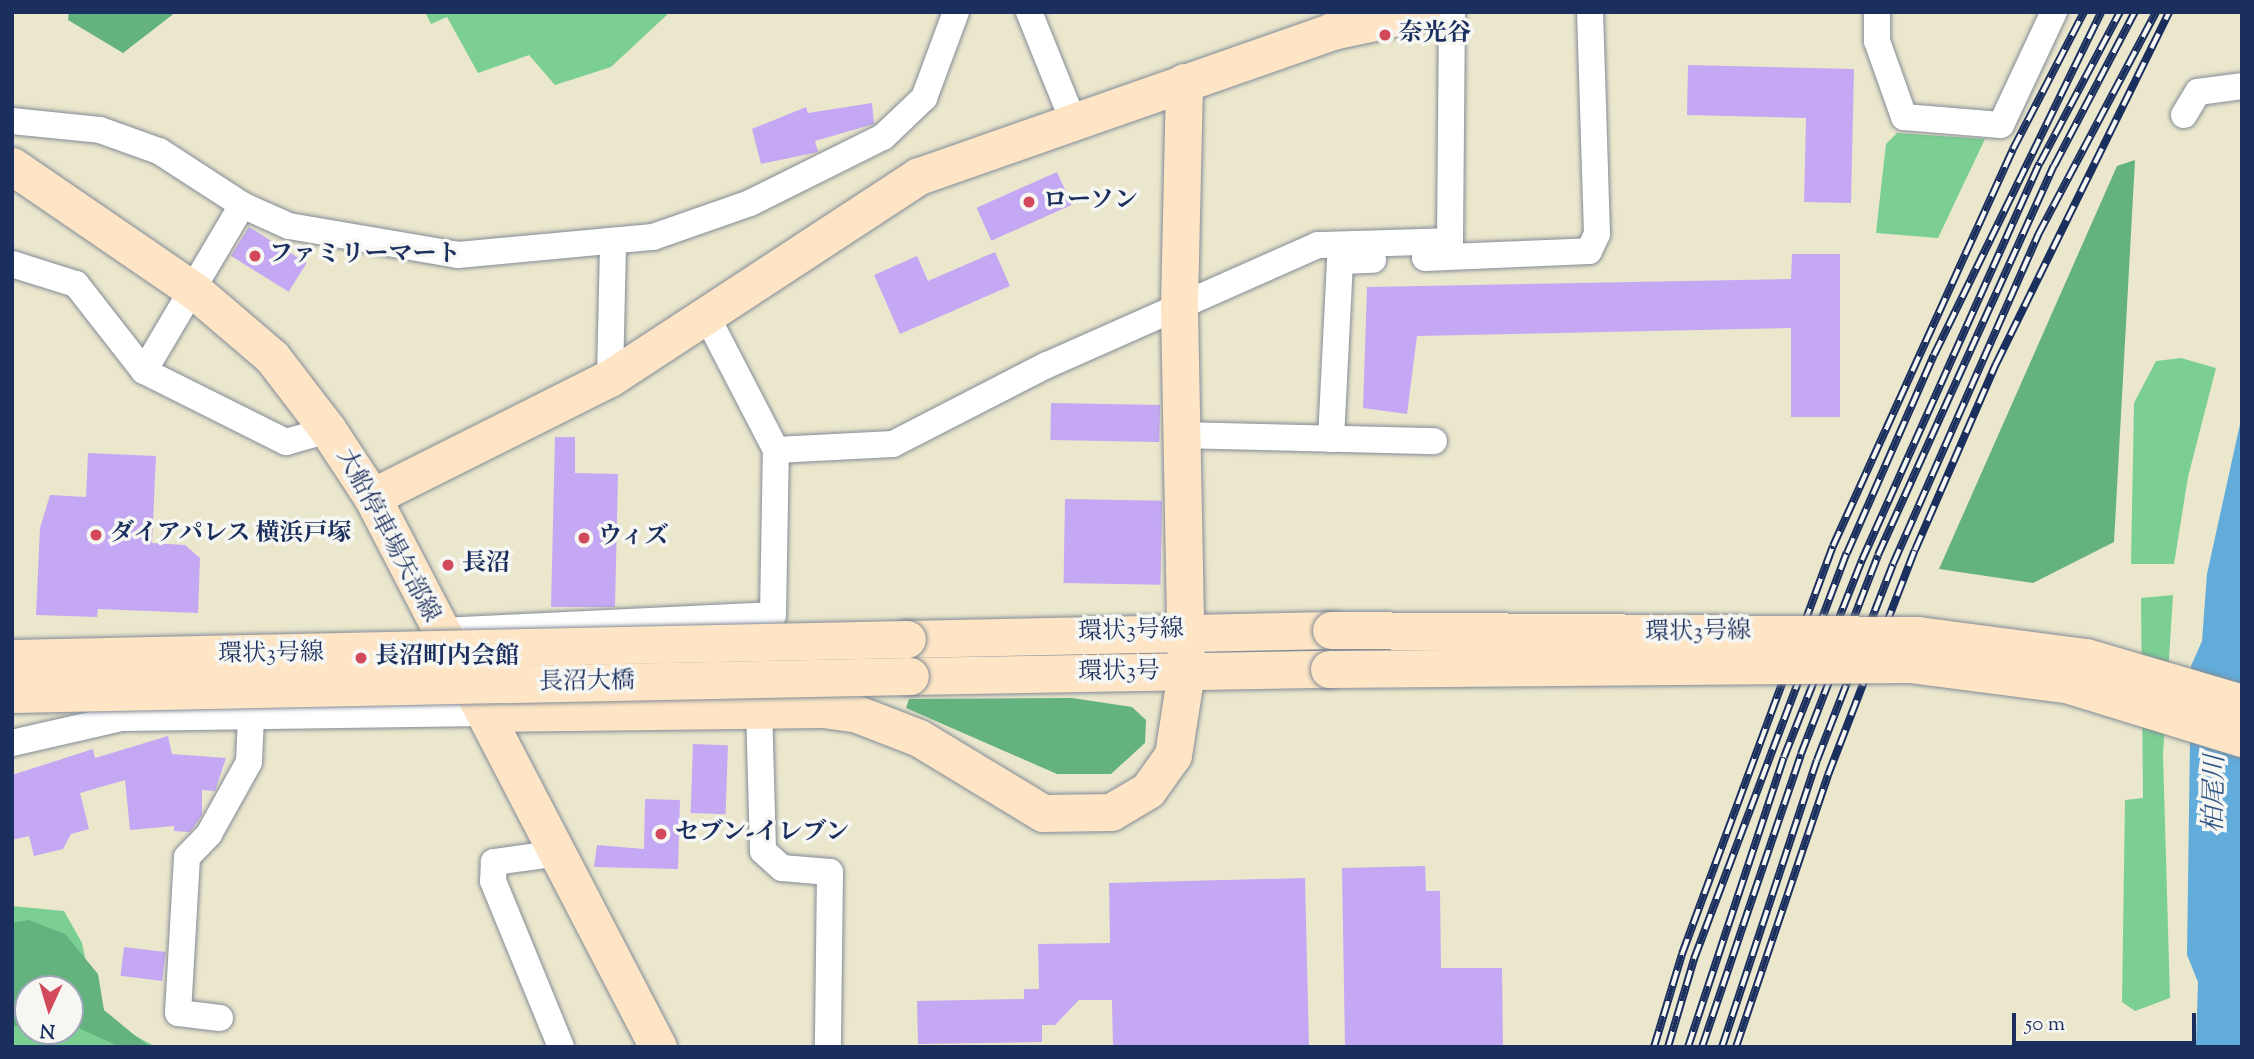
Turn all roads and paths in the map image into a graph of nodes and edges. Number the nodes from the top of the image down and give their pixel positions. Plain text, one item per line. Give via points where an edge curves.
1 (956, 12) edge
2 (1029, 12) edge
3 (1421, 12) edge
4 (1452, 12) edge
5 (1590, 12) edge
6 (1877, 12) edge
7 (2054, 12) edge
8 (1184, 82) junction
9 (2242, 86) edge
10 (2184, 115) dead end
11 (12, 121) edge
12 (1073, 121) junction
13 (12, 166) edge
14 (242, 205) junction
15 (613, 244) junction
16 (12, 264) edge
17 (196, 292) junction
18 (1179, 304) junction
19 (707, 317) junction
20 (144, 372) junction
21 (610, 378) junction
22 (328, 430) junction
23 (1182, 435) junction
24 (1331, 439) junction
25 (1434, 441) dead end
26 (776, 450) junction
27 (372, 497) junction
28 (1184, 630) junction
29 (439, 631) junction
30 (12, 658) edge
31 (1329, 669) joint
32 (1186, 672) junction
33 (909, 676) joint
34 (12, 694) edge
35 (2242, 704) edge
36 (759, 707) junction
37 (486, 713) junction
38 (251, 716) junction
39 (2242, 738) edge
40 (12, 743) edge
41 (559, 853) junction
42 (220, 1018) dead end
43 (561, 1047) edge
44 (659, 1047) edge
45 (828, 1047) edge

1 - 15 street via 925,98 883,137 750,203
2 - 12 street
3 - 8 street via 1332,31
4 - 18 street via 1450,241 1318,245
5 - 24 street via 1597,234 1589,251 1340,261
6 - 7 street via 1877,41 1904,117 2001,125
8 - 12 street
8 - 18 street
9 - 10 street via 2198,92
11 - 14 street via 100,130 159,151
12 - 19 street via 895,188
13 - 17 street, 大船停車場矢部線
14 - 15 street via 301,229 458,255
14 - 17 street
15 - 21 street
16 - 20 street via 76,284
17 - 20 street
17 - 22 street, 大船停車場矢部線 via 272,358
18 - 23 street
18 - 26 street via 893,444
19 - 21 street
19 - 26 street
20 - 22 street via 286,442
21 - 27 street
22 - 27 street, 大船停車場矢部線
23 - 24 street
23 - 28 street
24 - 25 street
26 - 29 street via 773,615
27 - 29 street, 大船停車場矢部線
28 - 30 street, 環状3号線, bridge
28 - 32 street
28 - 35 street, 環状3号線, bridge via 1919,635 2086,657
29 - 37 street, 大船停車場矢部線
31 - 32 street, 環状3号
31 - 39 street, 環状3号線, bridge via 1909,664 2066,684
32 - 33 street, 環状3号
32 - 36 street via 1181,731 1162,774 1126,805 1087,817 1043,813 1014,800 889,725 823,709
33 - 34 street, 長沼大橋, bridge
36 - 37 street
36 - 45 street via 764,851 782,868 830,872
37 - 38 street
37 - 41 street, 大船停車場矢部線
38 - 40 street via 121,718
38 - 42 street via 249,762 209,834 187,857 178,1013
41 - 43 street via 494,862 493,881
41 - 44 street, 大船停車場矢部線

